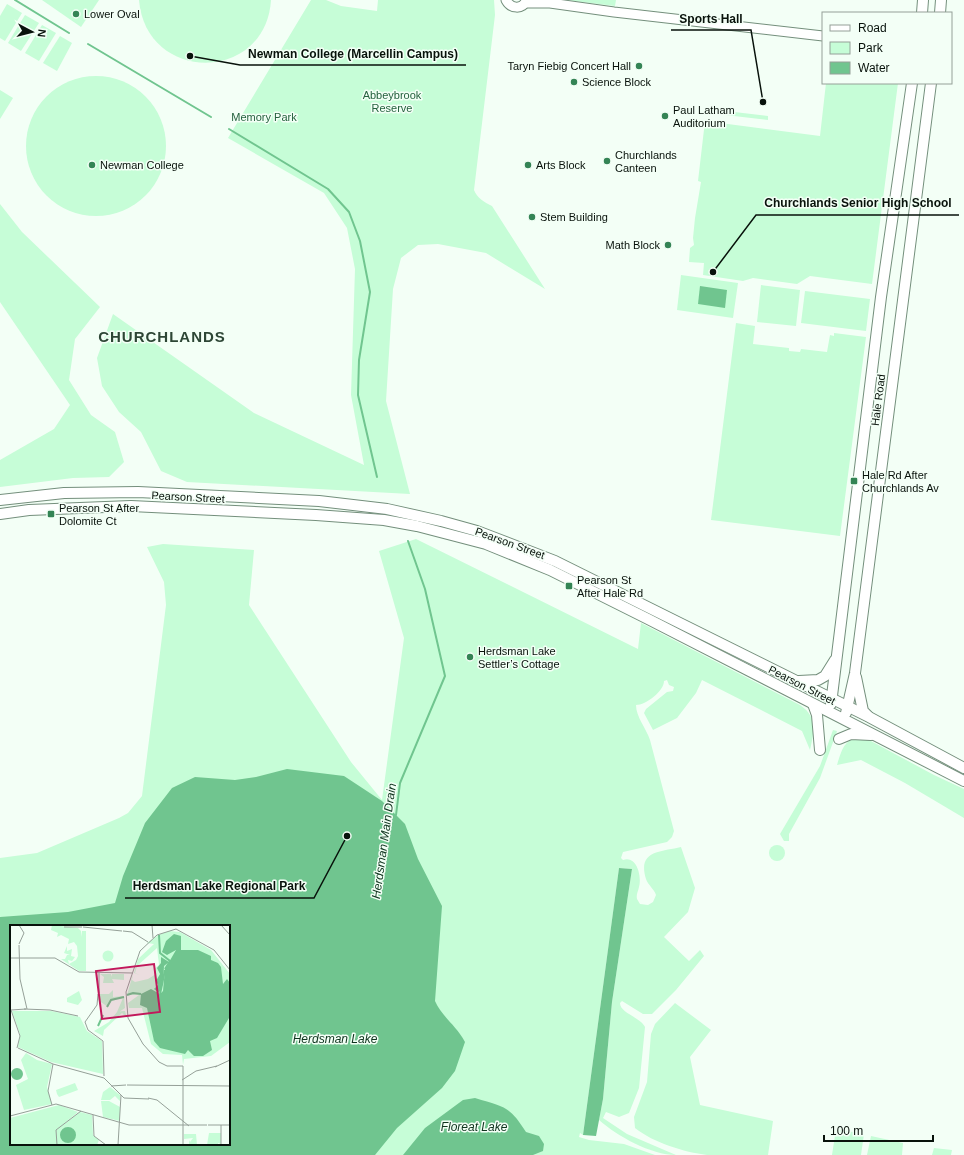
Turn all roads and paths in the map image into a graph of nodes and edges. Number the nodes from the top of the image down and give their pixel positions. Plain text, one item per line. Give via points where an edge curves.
1 (506, 0) edge
2 (923, 0) edge
3 (526, 2) edge
4 (547, 2) edge
5 (922, 12) edge
6 (822, 36) edge
7 (912, 84) edge
8 (931, 84) edge
9 (0, 500) edge
10 (0, 514) edge
11 (838, 654) junction
12 (855, 673) junction
13 (795, 681) junction
14 (832, 699) junction
15 (813, 704) junction
16 (847, 706) junction
17 (830, 713) junction
18 (869, 717) junction
19 (844, 720) junction
20 (875, 736) junction
21 (839, 739) dead end
22 (820, 750) dead end
23 (964, 768) edge
24 (964, 782) edge

1 - 3 street via 510,6 515,7
2 - 5 main road
3 - 4 street
4 - 6 street via 611,12
7 - 11 main road, Hale Road via 878,327
8 - 12 main road, Hale Road
9 - 13 main road, Pearson Street via 64,493 138,492 319,501 387,509 441,521 555,561
10 - 15 main road, Pearson Street via 29,510 131,506 384,520 417,526 486,544 550,570
11 - 13 main road via 825,676 818,680
11 - 14 main road, Hale Road
12 - 16 main road, Hale Road
12 - 18 main road via 863,711
13 - 14 main road, Pearson Street
14 - 16 main road, Pearson Street
14 - 17 main road, Hale Road
15 - 17 main road, Pearson Street
15 - 22 main road via 817,715
16 - 18 main road, Pearson Street
16 - 19 main road, Hale Road
17 - 19 main road, Pearson Street
18 - 23 main road, Pearson Street
19 - 20 main road, Pearson Street
20 - 21 main road via 851,734
20 - 24 main road, Pearson Street

